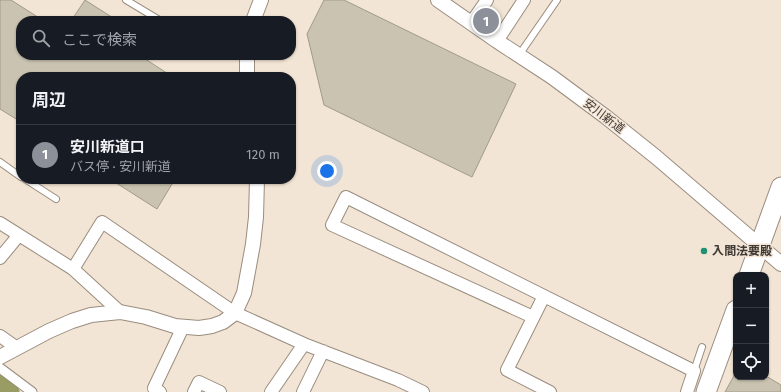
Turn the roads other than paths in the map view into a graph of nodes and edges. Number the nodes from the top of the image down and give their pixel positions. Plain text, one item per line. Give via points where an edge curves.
1 (262, 0) edge
2 (487, 0) edge
3 (524, 0) edge
4 (556, 0) edge
5 (129, 1) edge
6 (442, 1) edge
7 (154, 16) edge
8 (255, 16) edge
9 (471, 22) junction
10 (496, 41) junction
11 (519, 55) junction
12 (247, 60) edge
13 (246, 72) edge
14 (0, 162) edge
15 (16, 173) edge
16 (32, 184) edge
17 (256, 184) edge
18 (781, 187) edge
19 (56, 199) dead end
20 (0, 223) edge
21 (19, 235) junction
22 (760, 246) junction
23 (0, 258) edge
24 (781, 264) edge
25 (73, 269) junction
26 (750, 272) edge
27 (544, 296) junction
28 (120, 312) junction
29 (235, 313) junction
30 (533, 317) junction
31 (733, 318) edge
32 (183, 327) junction
33 (0, 336) edge
34 (304, 344) junction
35 (702, 347) dead end
36 (17, 348) junction
37 (323, 351) junction
38 (0, 357) edge
39 (0, 368) edge
40 (694, 371) junction
41 (32, 392) edge
42 (160, 392) edge
43 (194, 392) edge
44 (220, 392) edge
45 (271, 392) edge
46 (303, 392) edge
47 (423, 392) edge
48 (550, 392) edge
49 (688, 392) edge
50 (706, 392) edge

1 - 8 street
2 - 9 street
3 - 10 street
4 - 11 lane
5 - 7 lane
6 - 9 street, 安川新道
9 - 10 street, 安川新道
10 - 11 street, 安川新道
11 - 22 street, 安川新道 via 594,108 650,152
12 - 13 street
14 - 15 lane
16 - 19 lane
17 - 29 street via 253,244 244,293
18 - 22 highway
20 - 21 street
21 - 23 street
21 - 25 street
22 - 24 street, 安川新道
22 - 26 highway
25 - 28 street
25 - 29 street via 102,222
27 - 30 street
27 - 30 street via 346,197 332,225
27 - 40 street
28 - 32 street
28 - 36 street via 91,315 72,321
29 - 32 street via 212,326
29 - 34 street
30 - 48 street via 507,370
31 - 50 highway
32 - 42 street via 154,388
33 - 36 street
34 - 37 street
34 - 45 street
35 - 40 lane
36 - 38 street
37 - 46 street
37 - 47 street
39 - 41 street
40 - 49 street
43 - 44 street via 199,382

